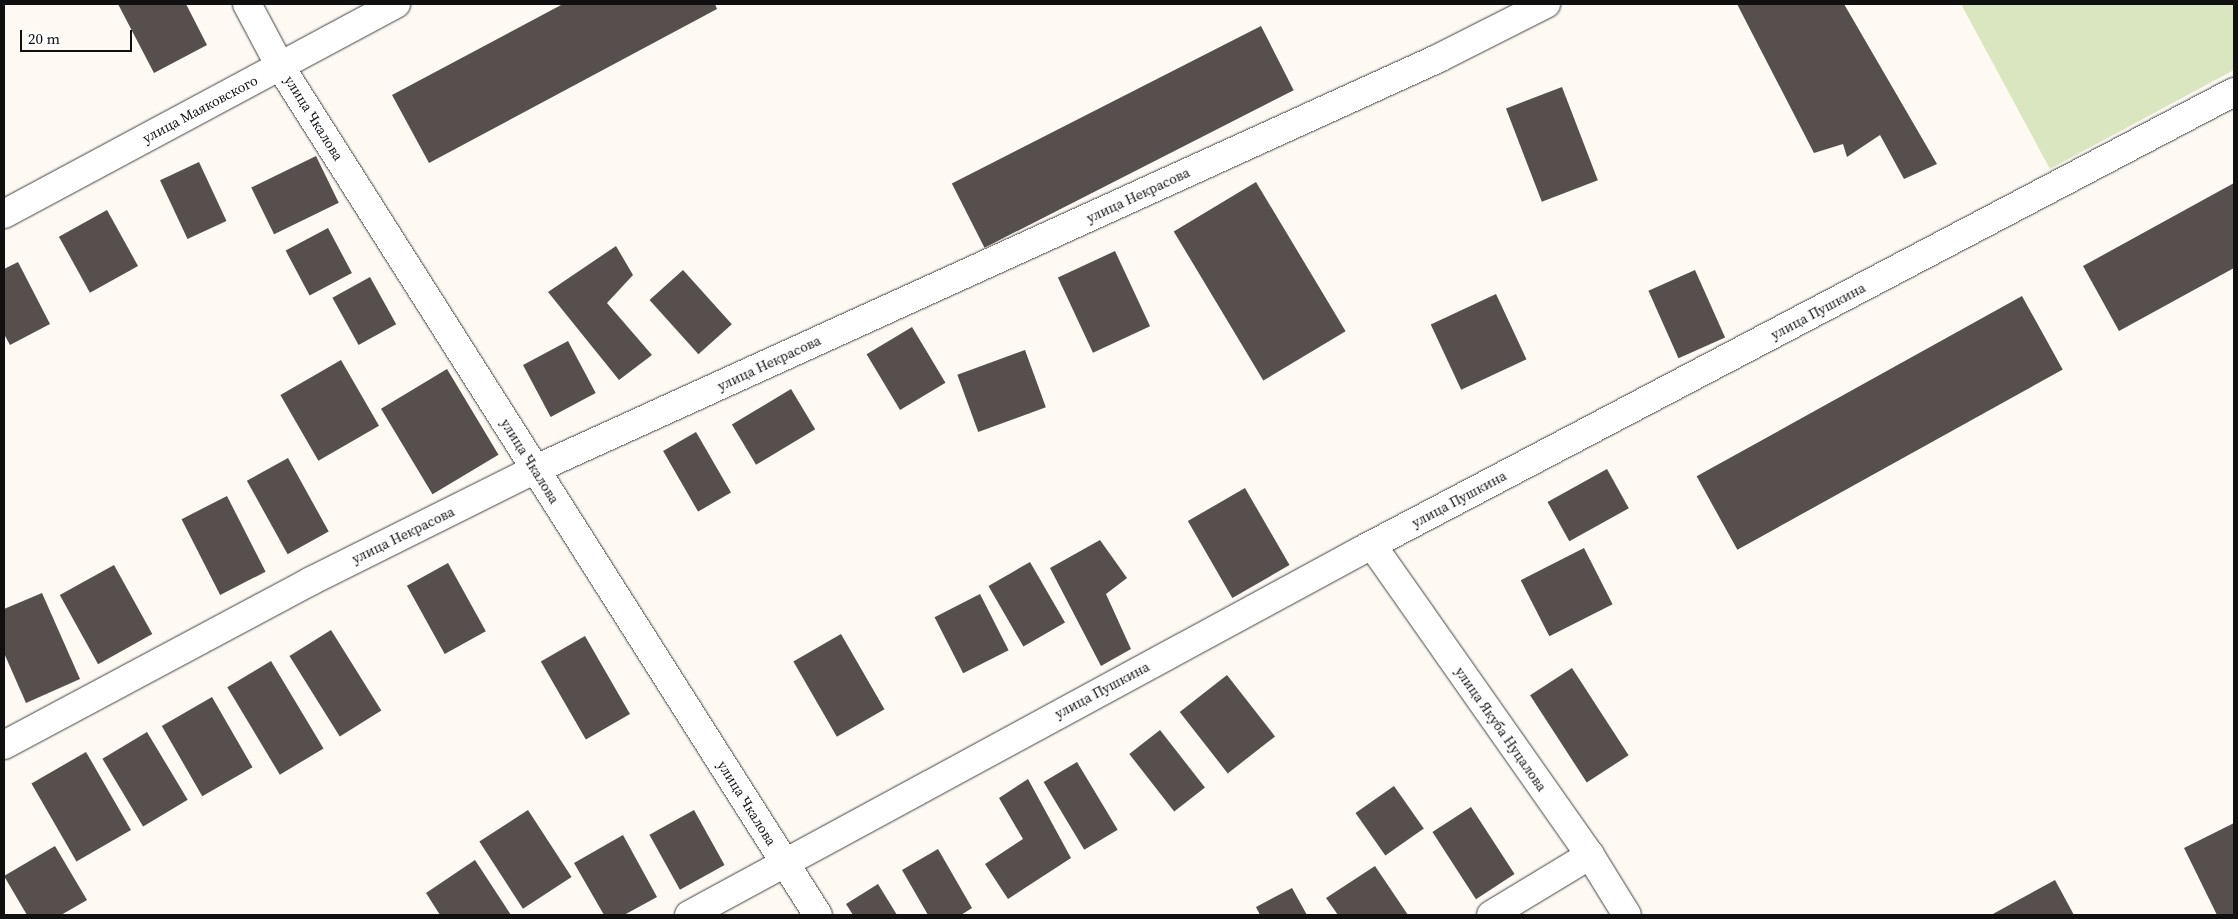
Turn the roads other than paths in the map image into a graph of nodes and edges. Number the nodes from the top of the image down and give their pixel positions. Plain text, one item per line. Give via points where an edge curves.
1 (247, 4) edge
2 (396, 4) edge
3 (1546, 4) edge
4 (280, 66) junction
5 (2234, 92) edge
6 (4, 214) edge
7 (536, 470) junction
8 (1372, 545) junction
9 (4, 745) edge
10 (1590, 855) junction
11 (784, 861) junction
12 (688, 915) edge
13 (818, 915) edge
14 (1491, 915) edge
15 (1627, 915) edge

1 - 4 street, улица Чкалова
2 - 4 street, улица Маяковского
3 - 7 street, улица Некрасова via 1439,58
4 - 6 street, улица Маяковского
4 - 7 street, улица Чкалова
5 - 8 street, улица Пушкина
7 - 9 street, улица Некрасова via 311,581
7 - 11 street, улица Чкалова
8 - 10 street, улица Якуба Нуцалова
8 - 11 street, улица Пушкина
10 - 14 street
10 - 15 street, улица Якуба Нуцалова
11 - 12 street, улица Пушкина
11 - 13 street, улица Чкалова

